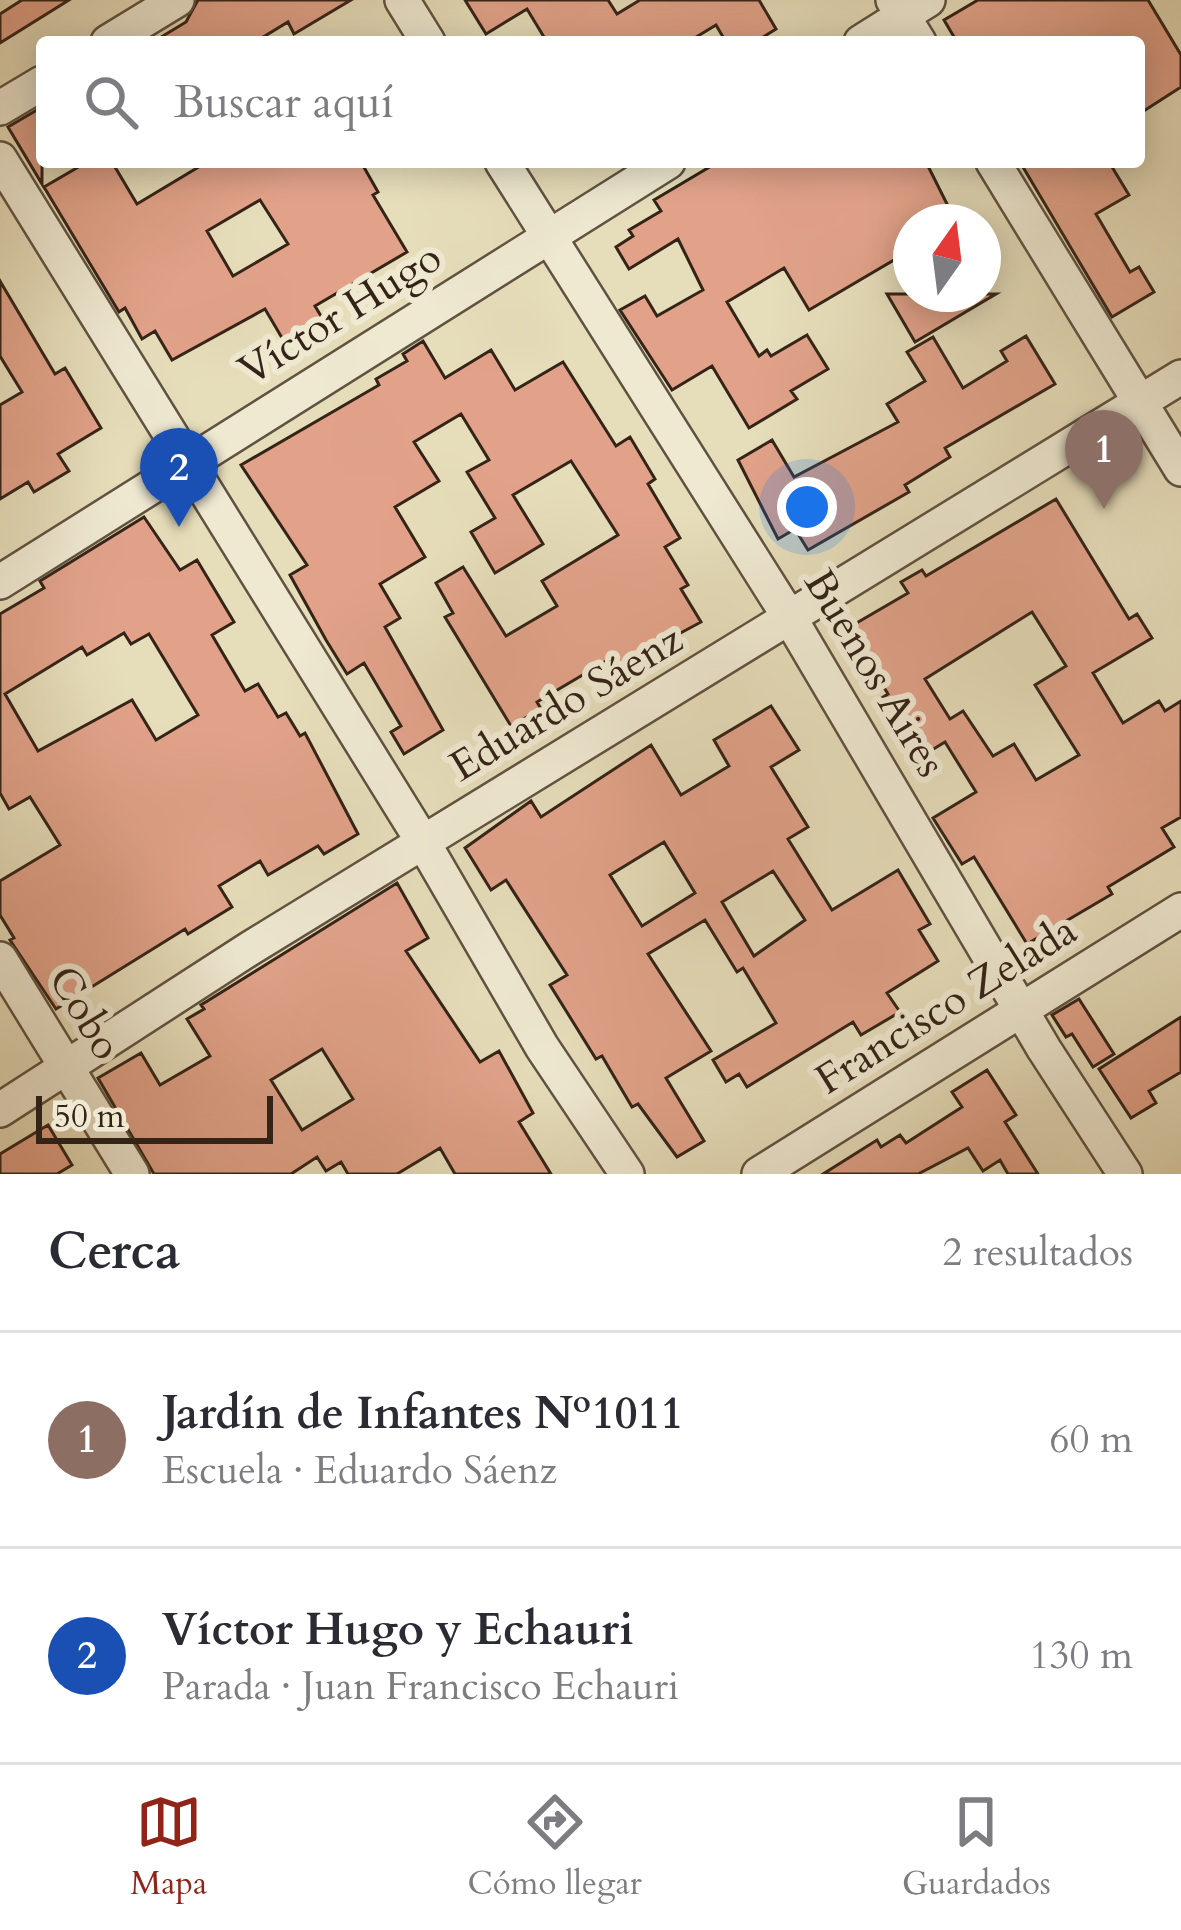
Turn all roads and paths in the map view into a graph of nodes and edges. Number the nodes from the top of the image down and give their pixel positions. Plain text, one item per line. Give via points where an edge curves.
1 (177, 0) edge
2 (402, 0) edge
3 (911, 14) edge
4 (118, 36) edge
5 (424, 36) edge
6 (872, 36) edge
7 (36, 87) edge
8 (0, 108) edge
9 (0, 159) edge
10 (506, 168) edge
11 (658, 168) edge
12 (997, 168) edge
13 (548, 237) junction
14 (1181, 377) edge
15 (1140, 403) junction
16 (188, 461) junction
17 (1181, 469) edge
18 (0, 582) edge
19 (791, 620) junction
20 (423, 842) junction
21 (1181, 910) edge
22 (0, 959) edge
23 (1025, 1010) junction
24 (66, 1068) junction
25 (0, 1111) edge
26 (132, 1174) edge
27 (627, 1174) edge
28 (759, 1174) edge
29 (1125, 1174) edge

1 - 4 street
2 - 5 street
3 - 6 street
7 - 8 street
9 - 16 street
10 - 13 street, Buenos Aires
11 - 13 street, Víctor Hugo
12 - 15 street
13 - 16 street, Víctor Hugo
13 - 19 street, Buenos Aires
14 - 15 street, Eduardo Sáenz
15 - 17 street
15 - 19 street, Eduardo Sáenz
16 - 18 street, Víctor Hugo
16 - 20 street
19 - 20 street, Eduardo Sáenz
19 - 23 street, Buenos Aires
20 - 24 street, Eduardo Sáenz
20 - 27 street
21 - 23 street, Francisco Zelada
22 - 24 street, Cobo
23 - 28 street, Francisco Zelada
23 - 29 street, Buenos Aires
24 - 25 street, Eduardo Sáenz
24 - 26 street, Cobo

